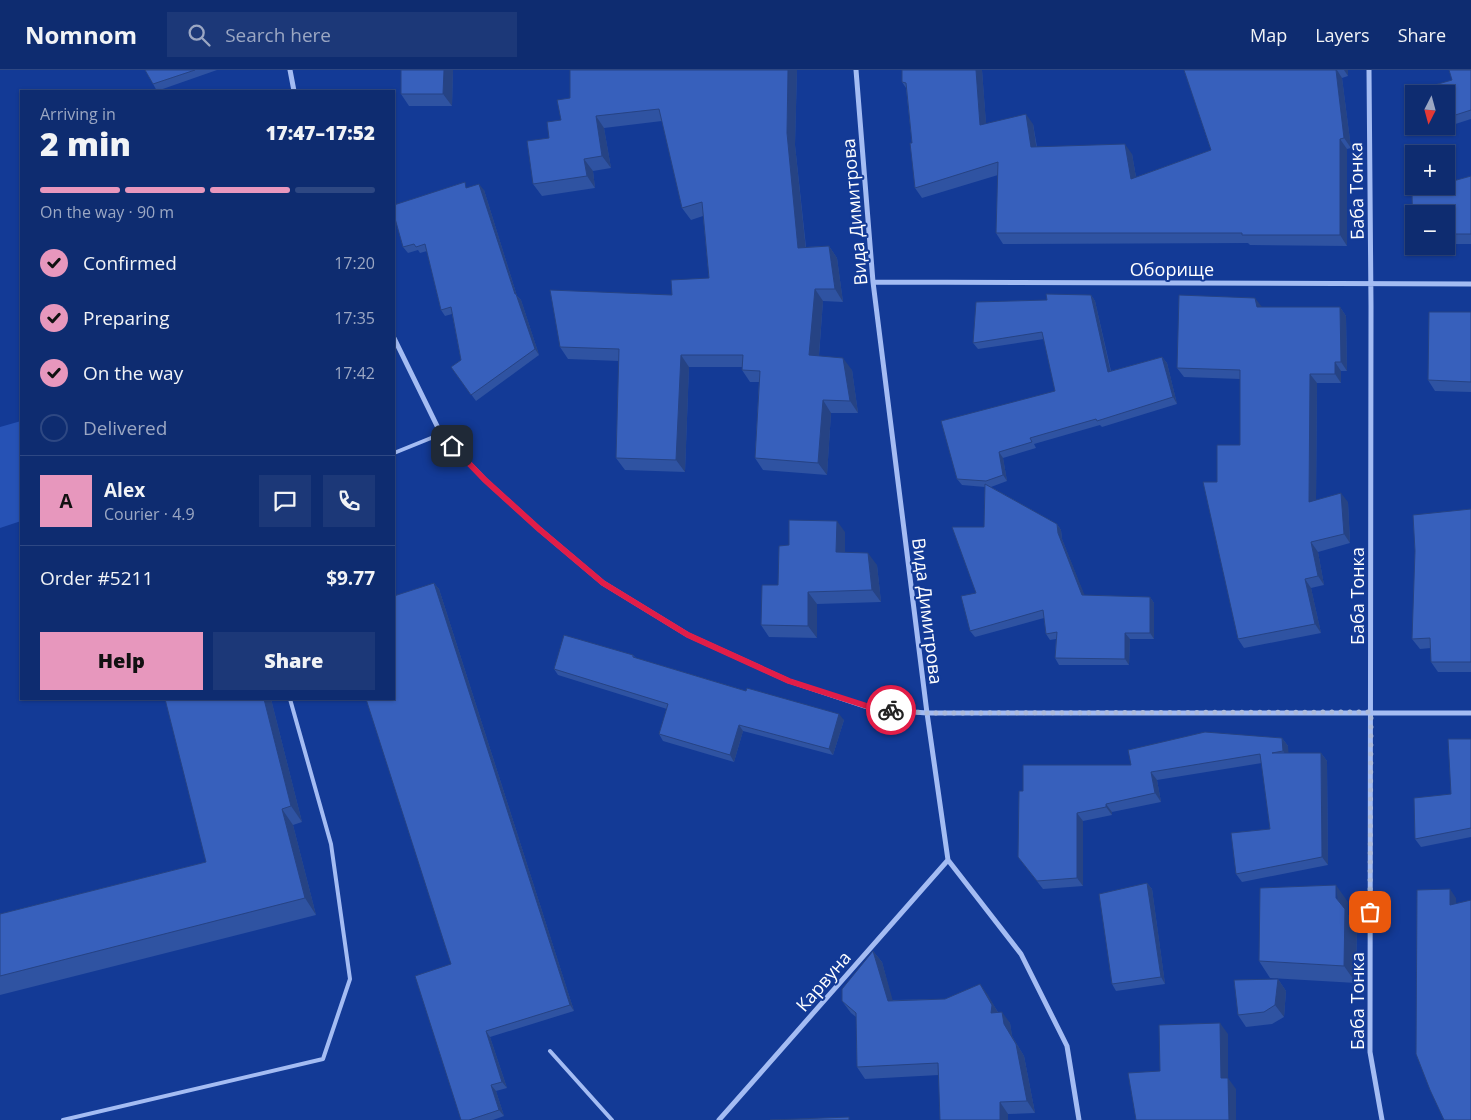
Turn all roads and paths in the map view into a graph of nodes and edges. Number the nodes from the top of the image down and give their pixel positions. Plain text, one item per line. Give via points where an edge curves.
1 (290, 70) edge
2 (856, 70) edge
3 (1369, 70) edge
4 (294, 90) edge
5 (873, 282) junction
6 (1370, 284) junction
7 (1471, 284) edge
8 (395, 340) edge
9 (441, 434) junction
10 (395, 453) edge
11 (290, 700) edge
12 (1371, 712) junction
13 (928, 713) junction
14 (1471, 713) edge
15 (948, 860) junction
16 (550, 1051) dead end
17 (63, 1120) edge
18 (612, 1120) edge
19 (719, 1120) edge
20 (1079, 1120) edge
21 (1382, 1120) edge

1 - 4 street
2 - 5 street, Вида Димитрова
3 - 6 street, Баба Тонка
5 - 6 street, Оборище
5 - 13 street, Вида Димитрова
6 - 7 street, Оборище
6 - 12 street, Баба Тонка
8 - 9 street
9 - 10 lane
9 - 13 street via 485,480 603,583 688,635 798,684 873,708
11 - 17 lane via 331,844 350,979 323,1059
12 - 13 street
12 - 14 street
12 - 21 street, Баба Тонка via 1370,1052
13 - 15 street, Вида Димитрова
15 - 19 street, Карвуна
15 - 20 street via 1021,954 1067,1046
16 - 18 lane

